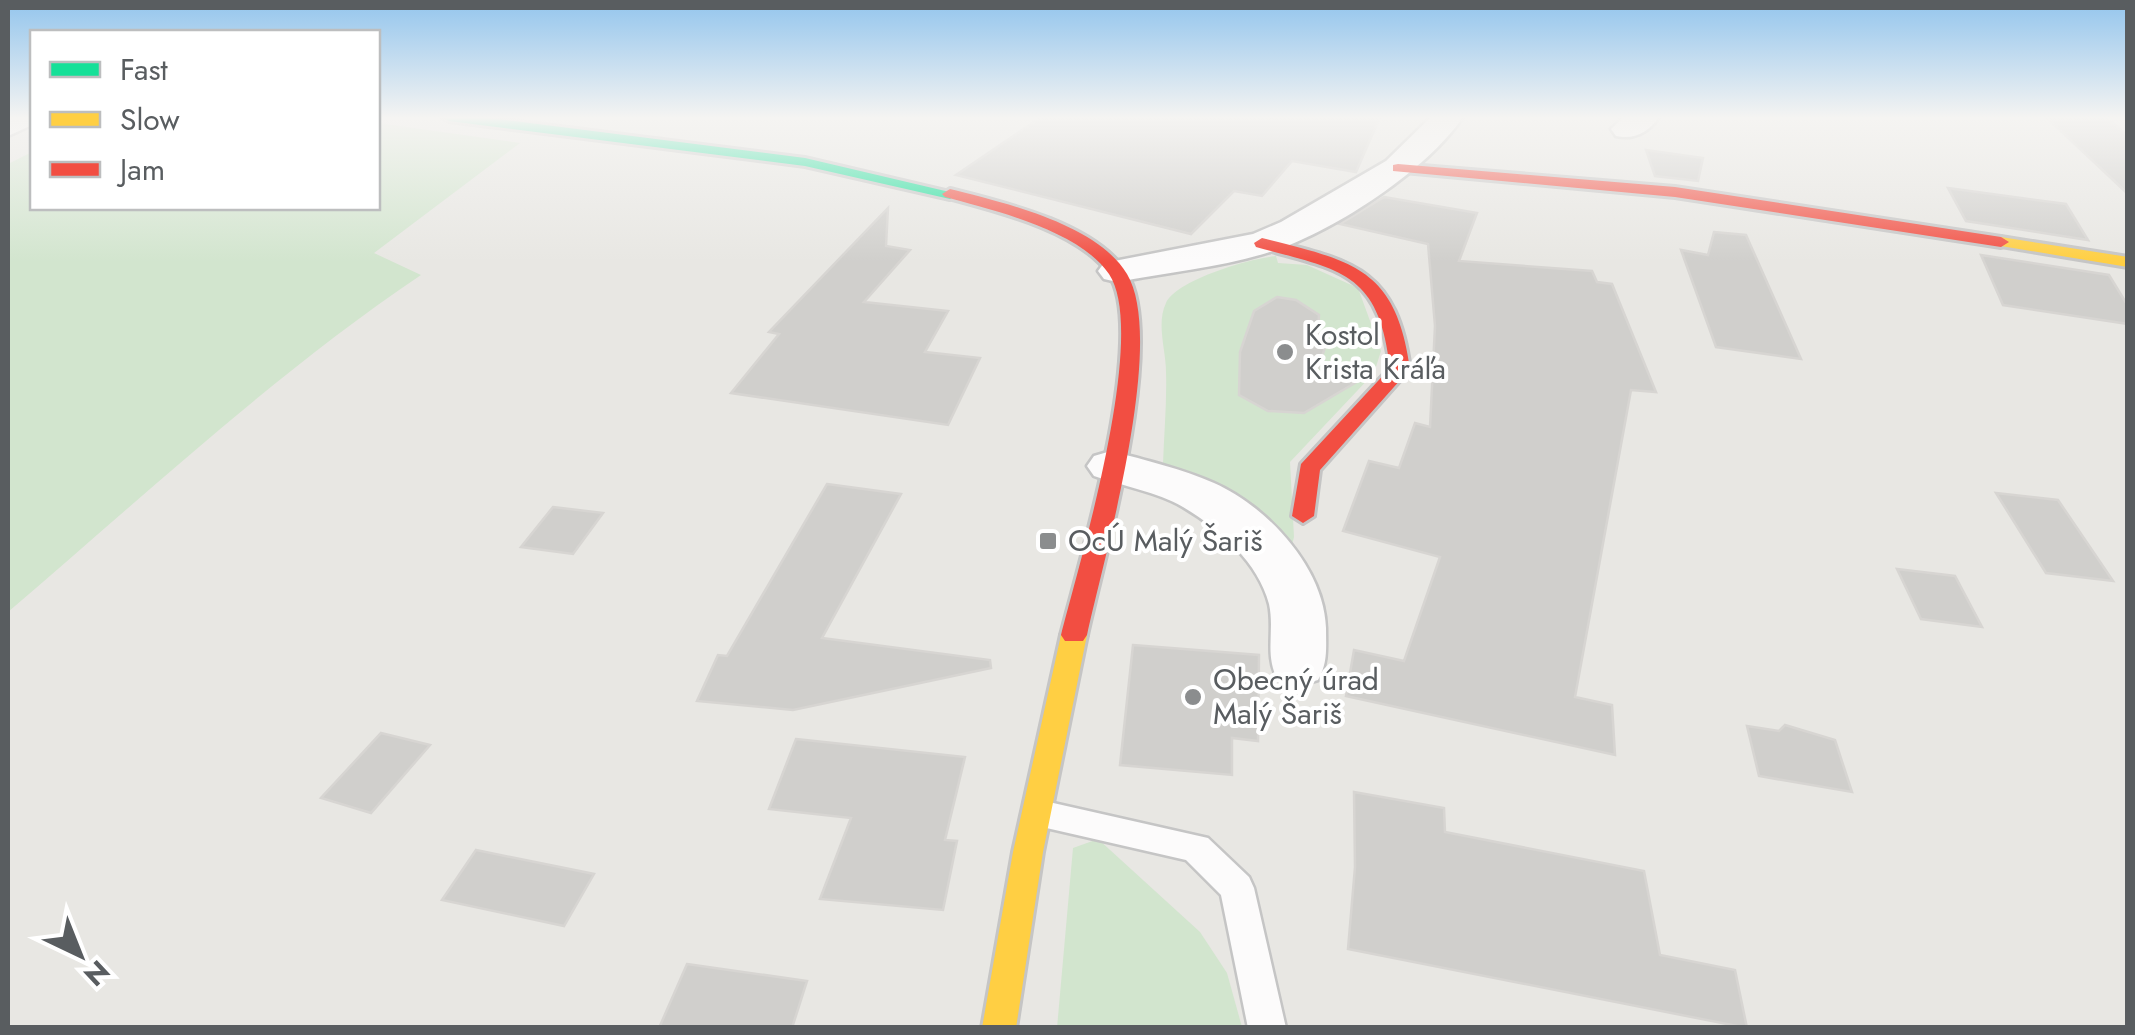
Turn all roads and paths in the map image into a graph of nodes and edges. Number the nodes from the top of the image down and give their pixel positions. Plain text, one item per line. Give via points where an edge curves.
1 (807, 165) edge
2 (1401, 165) edge
3 (1398, 168) junction
4 (1262, 243) junction
5 (2128, 262) edge
6 (1117, 271) junction
7 (1111, 466) junction
8 (1303, 516) dead end
9 (1298, 665) dead end
10 (1037, 814) junction
11 (999, 1028) edge
12 (1267, 1028) edge

1 - 6 street via 1007,206 1062,229
2 - 3 street
3 - 4 street
3 - 5 street via 1674,192
4 - 6 street
4 - 8 street via 1351,270 1384,294 1399,327 1400,369 1310,469
6 - 7 street via 1128,294 1127,375
7 - 9 street via 1199,495 1257,538 1289,579 1298,612
7 - 10 street
10 - 11 street
10 - 12 lane via 1196,848 1237,888

